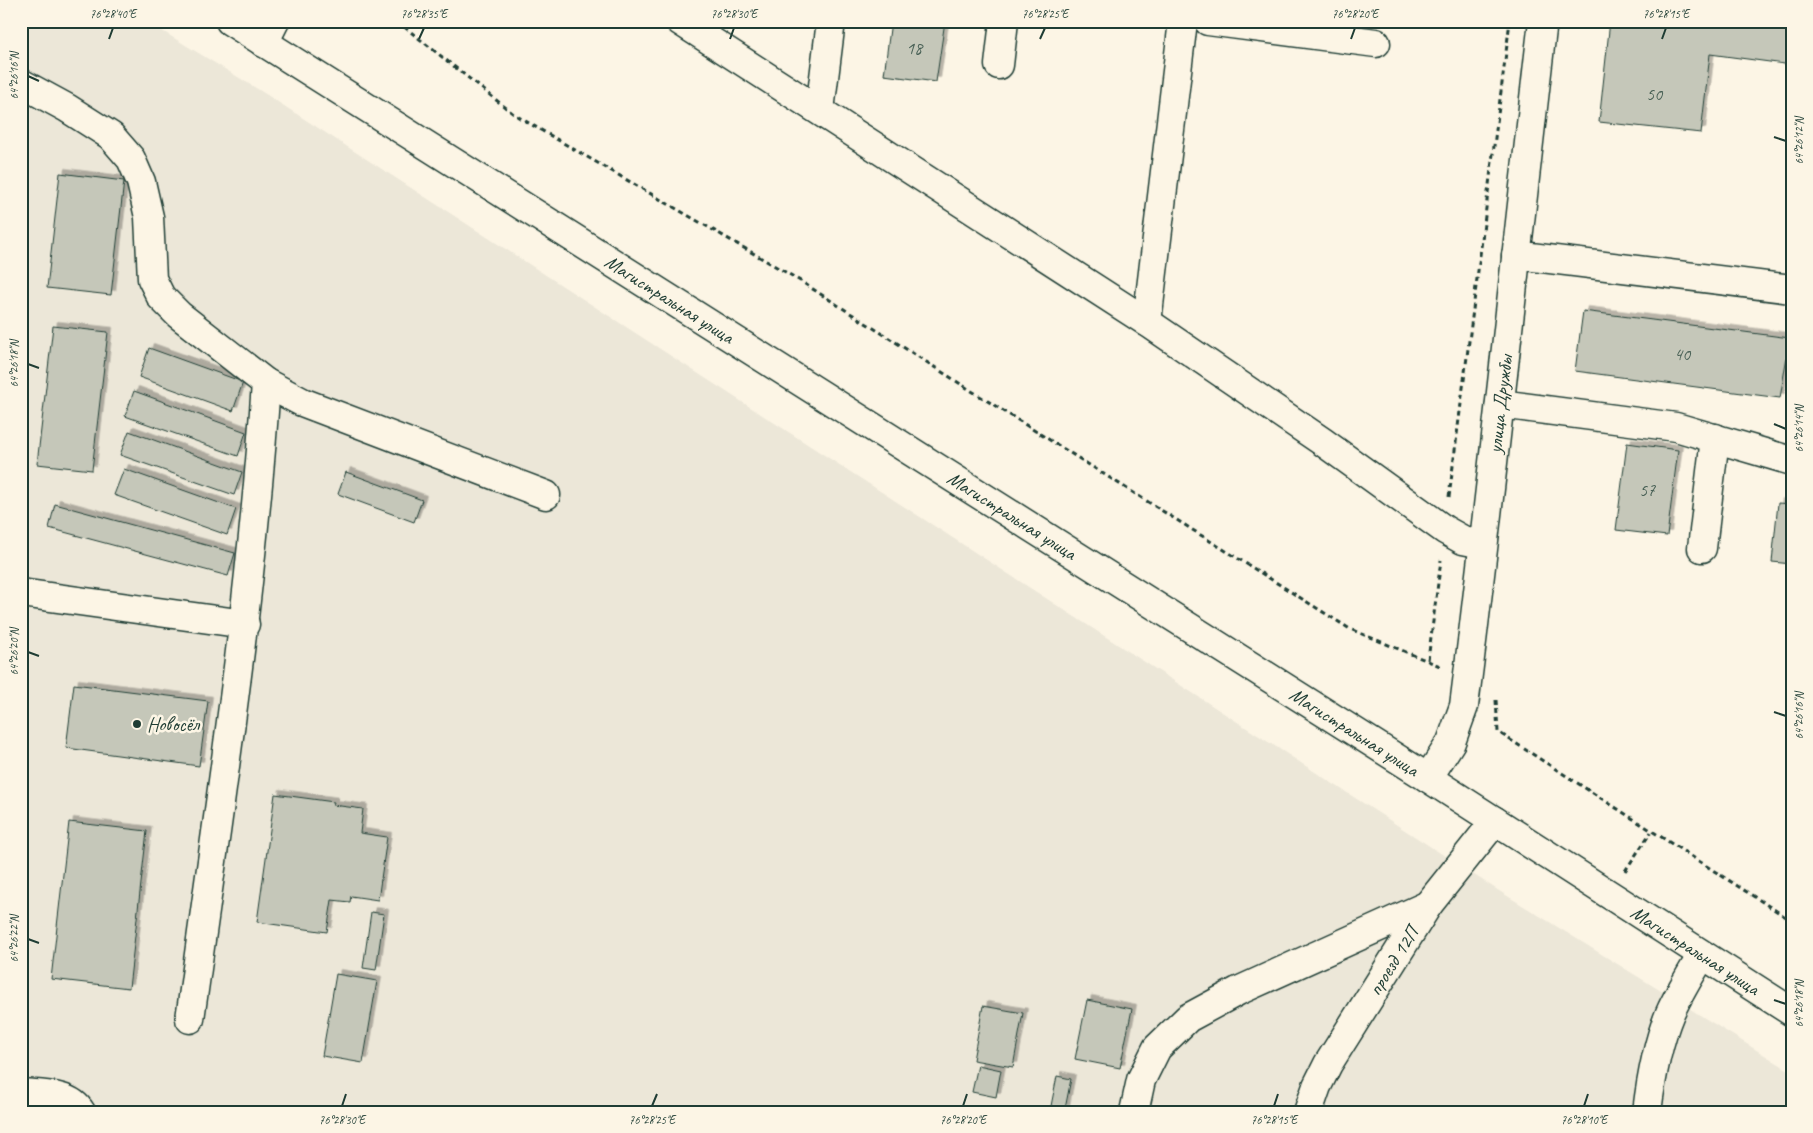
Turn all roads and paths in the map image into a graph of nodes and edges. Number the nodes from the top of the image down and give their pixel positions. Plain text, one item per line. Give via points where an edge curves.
1 (230, 21) edge
2 (397, 21) edge
3 (680, 21) edge
4 (831, 21) edge
5 (1004, 21) edge
6 (1183, 21) edge
7 (1208, 21) edge
8 (1510, 21) edge
9 (1543, 21) edge
10 (269, 32) edge
11 (1376, 43) dead end
12 (999, 65) dead end
13 (21, 83) edge
14 (820, 110) junction
15 (1516, 255) junction
16 (1792, 289) edge
17 (1146, 322) junction
18 (266, 383) junction
19 (1500, 404) junction
20 (1715, 438) junction
21 (1792, 461) edge
22 (546, 495) dead end
23 (1445, 530) junction
24 (1483, 544) junction
25 (1702, 548) dead end
26 (21, 593) edge
27 (245, 624) junction
28 (1428, 661) junction
29 (1468, 673) junction
30 (1496, 697) dead end
31 (1428, 778) junction
32 (1495, 822) junction
33 (1428, 905) junction
34 (1792, 921) edge
35 (1702, 955) junction
36 (1792, 1012) edge
37 (190, 1019) dead end
38 (21, 1093) edge
39 (1649, 1110) edge
40 (81, 1112) edge
41 (1134, 1112) edge
42 (1308, 1112) edge

1 - 10 main road, Магистральная улица
2 - 28 path via 515,115 794,277 1350,629
3 - 14 main road
4 - 14 main road
5 - 12 main road
6 - 17 main road
7 - 11 main road
8 - 23 path
9 - 15 main road, улица Дружбы
10 - 31 main road, Магистральная улица
13 - 18 main road via 111,136 131,159 141,182 149,217 152,279 161,297 178,315
14 - 17 main road
15 - 16 main road
15 - 19 main road, улица Дружбы
17 - 23 main road via 1323,442
18 - 22 main road via 302,402
18 - 27 main road
19 - 20 main road via 1676,427
19 - 24 main road, улица Дружбы
20 - 21 main road
20 - 25 main road
23 - 24 main road via 1463,540
23 - 28 path
24 - 29 main road, улица Дружбы
26 - 27 main road
27 - 37 main road
28 - 29 path
29 - 31 main road, улица Дружбы via 1460,721
30 - 34 path via 1498,732
31 - 32 main road, Магистральная улица
32 - 33 main road, проезд 12П
32 - 35 main road, Магистральная улица
33 - 41 main road via 1238,991 1188,1018 1157,1048 1141,1080
33 - 42 main road, проезд 12П via 1328,1064
35 - 36 main road, Магистральная улица
35 - 39 main road via 1680,993 1657,1053
38 - 40 main road via 66,1099 77,1105

